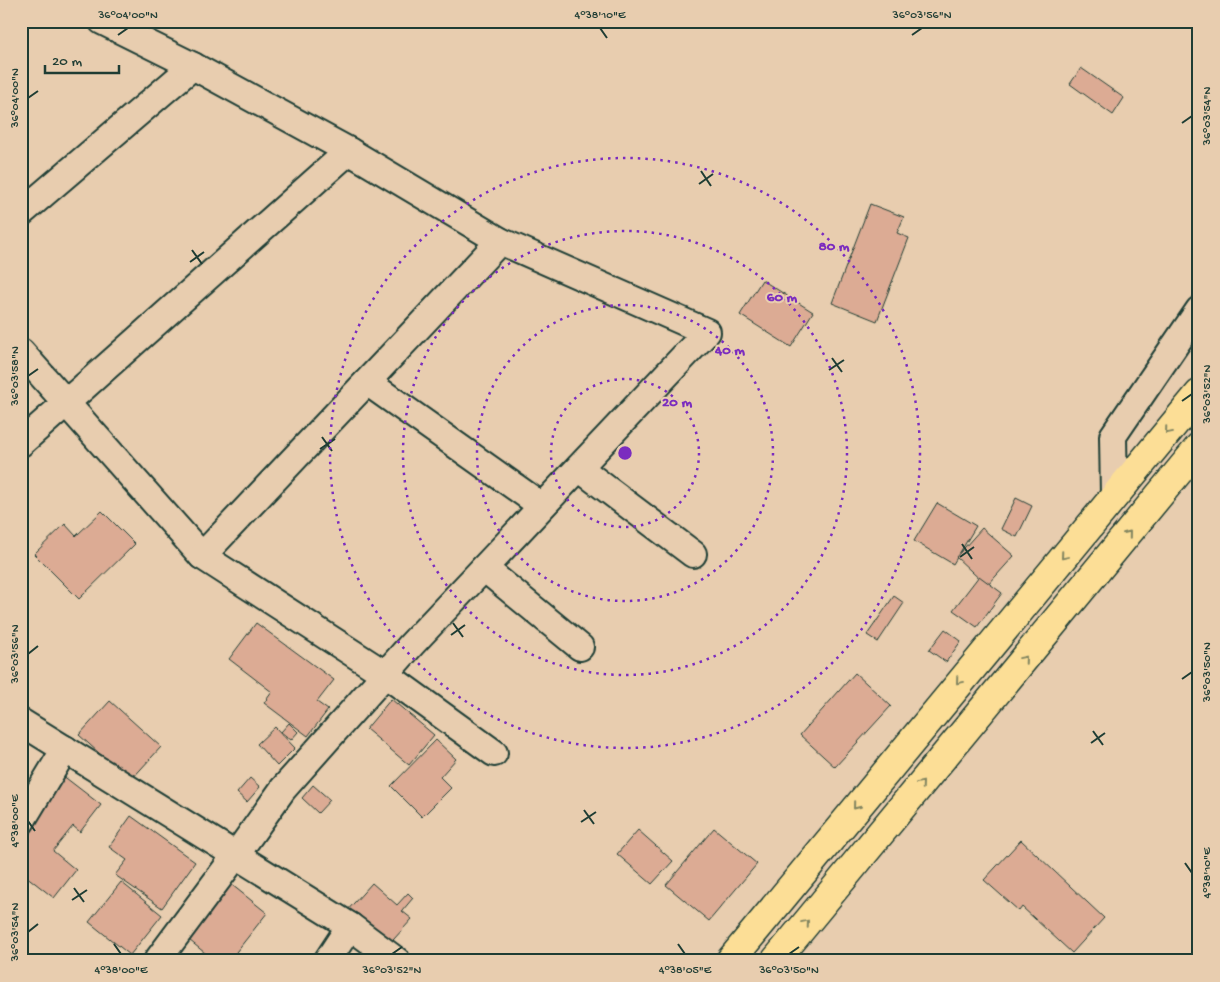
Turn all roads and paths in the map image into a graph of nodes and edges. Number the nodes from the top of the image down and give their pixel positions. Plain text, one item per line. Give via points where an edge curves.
1 (102, 21) edge
2 (192, 66) junction
3 (349, 151) junction
4 (21, 213) edge
5 (500, 241) junction
6 (1199, 310) edge
7 (21, 352) edge
8 (367, 382) junction
9 (1199, 394) edge
10 (66, 404) junction
11 (21, 443) edge
12 (1199, 447) edge
13 (579, 468) junction
14 (1114, 496) junction
15 (542, 506) junction
16 (692, 554) dead end
17 (202, 556) junction
18 (484, 568) junction
19 (580, 647) dead end
20 (385, 674) junction
21 (21, 722) edge
22 (65, 749) junction
23 (494, 753) dead end
24 (21, 822) edge
25 (236, 856) junction
26 (350, 926) junction
27 (157, 961) edge
28 (327, 961) edge
29 (397, 961) edge
30 (730, 961) edge
31 (775, 961) edge

1 - 2 street
2 - 3 street
2 - 4 street
3 - 5 street
3 - 10 street
5 - 8 street
5 - 13 street via 706,332
6 - 14 street via 1113,436
7 - 10 street
8 - 15 street
8 - 17 street
9 -> 14 main road
10 - 11 street
10 - 17 street
31 -> 12 main road
13 - 15 street
13 - 16 street
14 -> 30 main road
15 - 18 street
17 - 20 street
18 - 19 street
18 - 20 street
20 - 23 street
20 - 25 street via 283,789
21 - 22 street
22 - 24 street
22 - 25 street
25 - 26 street
25 - 27 street
26 - 28 street
26 - 29 street

